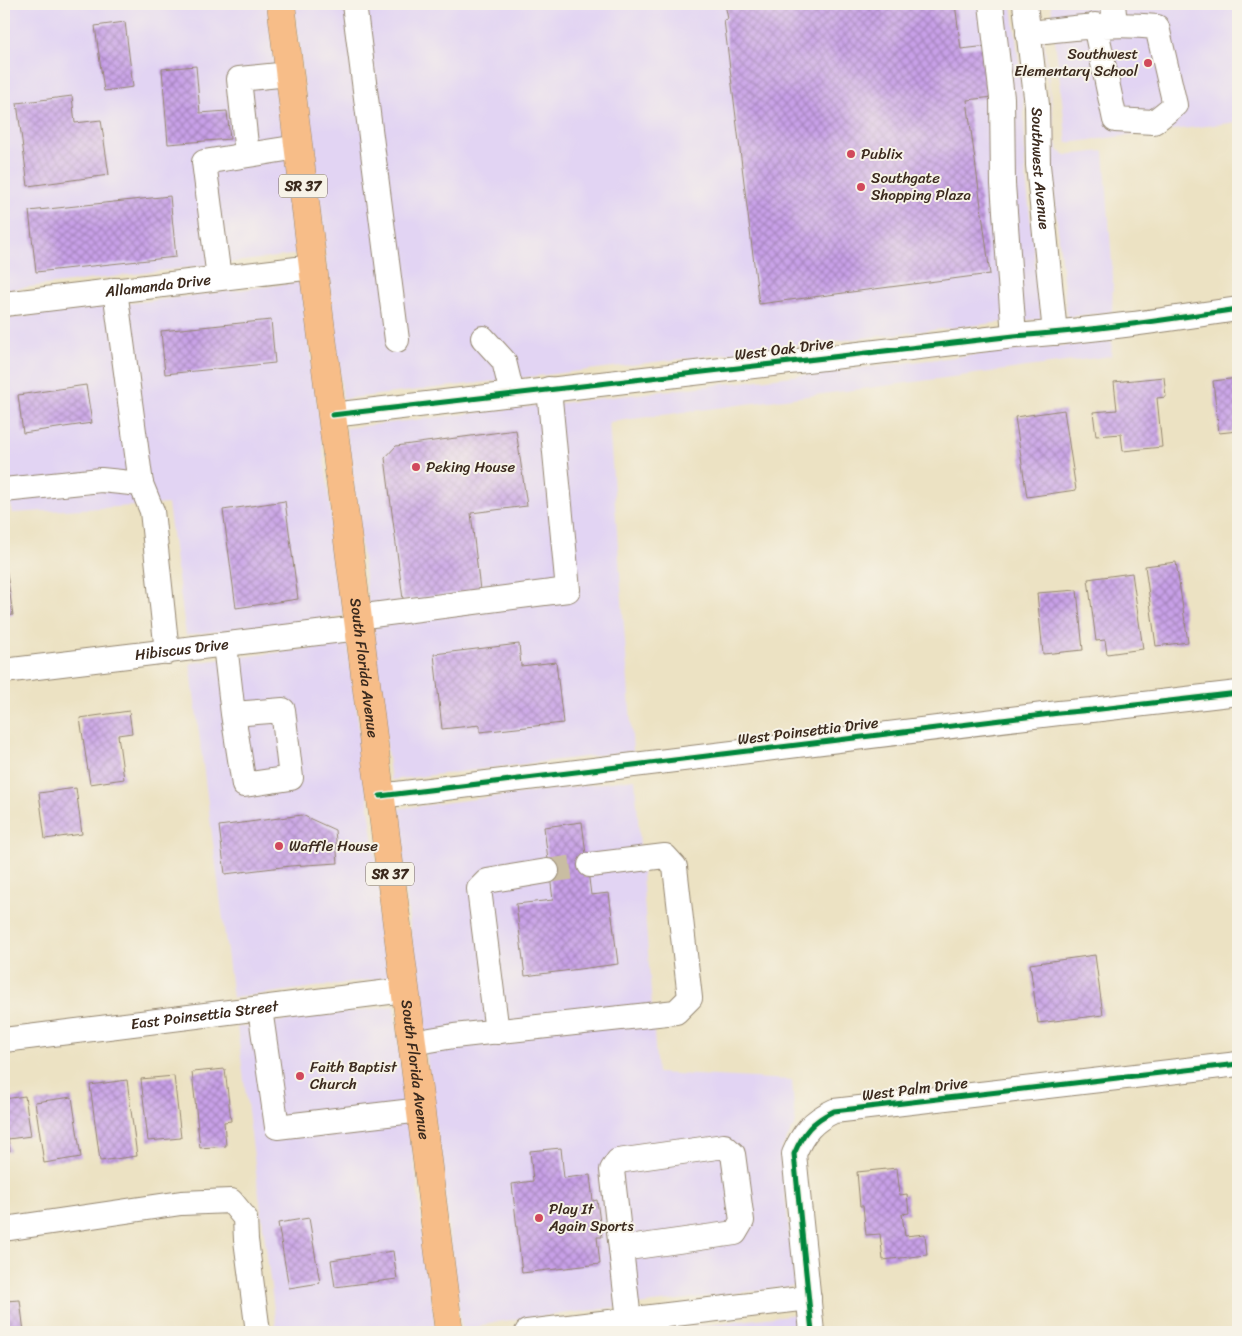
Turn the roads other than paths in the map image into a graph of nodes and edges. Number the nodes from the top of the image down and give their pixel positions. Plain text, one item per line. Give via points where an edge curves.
1 (281, 4) edge
2 (354, 4) edge
3 (991, 4) edge
4 (1025, 4) edge
5 (1108, 18) edge
6 (1028, 33) junction
7 (289, 74) junction
8 (298, 147) junction
9 (247, 154) junction
10 (313, 267) junction
11 (219, 278) junction
12 (115, 290) junction
13 (4, 304) edge
14 (1238, 309) edge
15 (1055, 333) junction
16 (1014, 336) junction
17 (483, 338) dead end
18 (396, 340) dead end
19 (549, 389) junction
20 (512, 394) junction
21 (332, 415) junction
22 (140, 484) junction
23 (4, 490) edge
24 (358, 623) junction
25 (225, 645) junction
26 (167, 652) junction
27 (4, 671) edge
28 (1238, 693) edge
29 (233, 714) dead end
30 (380, 796) junction
31 (590, 865) tunnel mouth
32 (546, 870) tunnel mouth
33 (405, 990) junction
34 (260, 1009) junction
35 (497, 1032) junction
36 (4, 1040) edge
37 (412, 1043) junction
38 (1238, 1064) edge
39 (421, 1110) junction
40 (4, 1229) edge
41 (621, 1249) junction
42 (809, 1298) junction
43 (629, 1320) junction
44 (258, 1332) edge
45 (449, 1332) edge
46 (528, 1332) edge
47 (812, 1332) edge

1 - 7 main road, South Florida Avenue / SR 37
2 - 18 street
3 - 16 street via 1002,98 1003,184
4 - 6 street, Southwest Avenue
5 - 6 street
6 - 15 street, Southwest Avenue via 1037,105 1038,166
7 - 8 main road, South Florida Avenue / SR 37
7 - 9 street via 239,80
8 - 9 street
8 - 10 main road, South Florida Avenue / SR 37
9 - 11 street via 204,162
10 - 11 street, Allamanda Drive
10 - 21 main road, South Florida Avenue / SR 37
11 - 12 street, Allamanda Drive
12 - 13 street, Allamanda Drive
12 - 22 street
14 - 15 street, West Oak Drive
15 - 16 street, West Oak Drive
16 - 19 street, West Oak Drive
17 - 20 street via 504,361
19 - 20 street, West Oak Drive
19 - 24 street, Hibiscus Drive via 568,590
20 - 21 street, West Oak Drive
21 - 24 main road, South Florida Avenue / SR 37
22 - 23 street via 101,480
22 - 26 street via 152,511
24 - 25 street, Hibiscus Drive
24 - 30 main road, South Florida Avenue / SR 37
25 - 26 street, Hibiscus Drive
25 - 29 street
26 - 27 street, Hibiscus Drive
28 - 30 street, West Poinsettia Drive
30 - 33 main road, South Florida Avenue / SR 37
31 - 35 street via 665,856 675,867 690,998 676,1012
32 - 35 street via 487,881 479,889
33 - 34 street, East Poinsettia Street
33 - 37 main road, South Florida Avenue / SR 37
34 - 36 street, East Poinsettia Street
34 - 39 street via 277,1127
35 - 37 street
37 - 39 main road, South Florida Avenue / SR 37
38 - 42 street, West Palm Drive via 834,1111 824,1115 802,1136 794,1154
39 - 45 main road, South Florida Avenue / SR 37
40 - 44 street via 181,1203 231,1201 246,1218
41 - 41 street via 612,1170 618,1160 724,1146 733,1154 742,1221 735,1234
41 - 43 street
42 - 43 street
42 - 47 street, West Palm Drive
43 - 46 street

